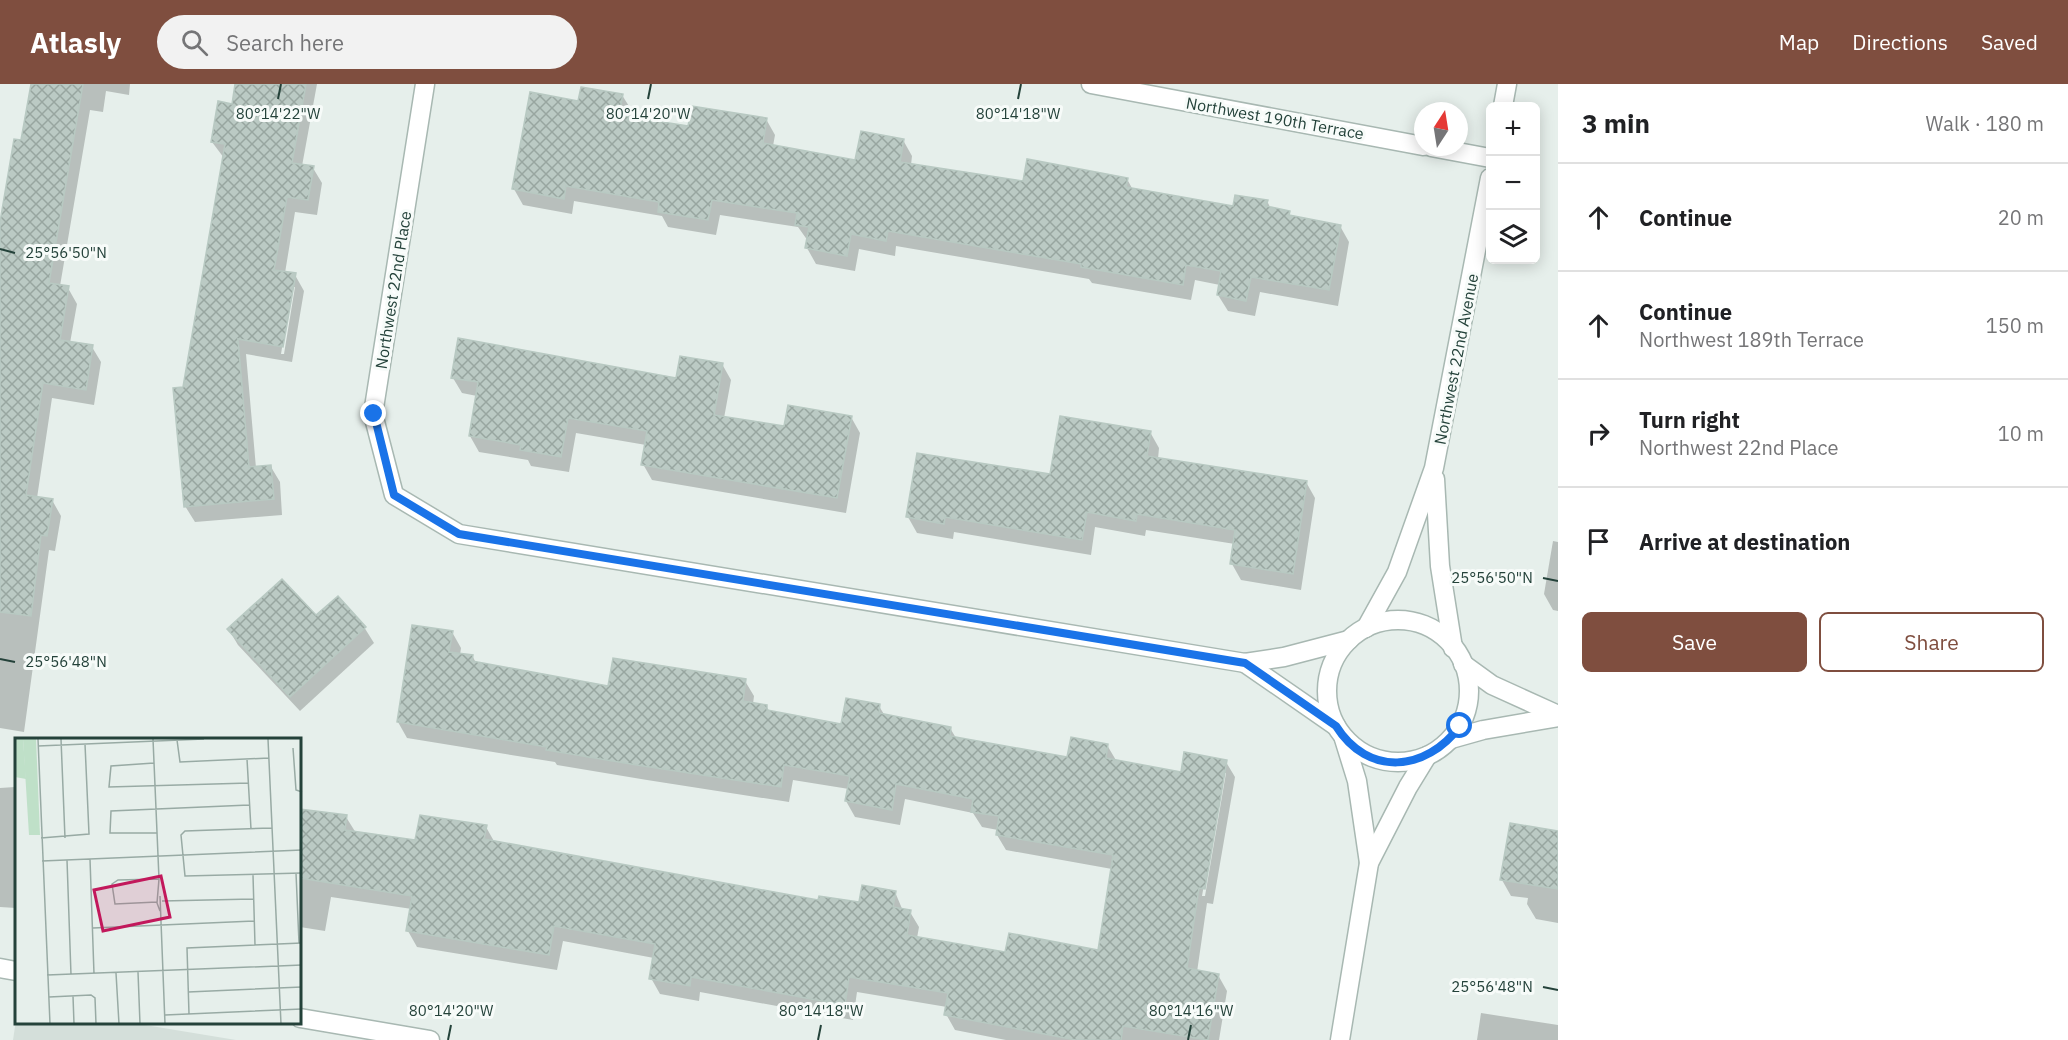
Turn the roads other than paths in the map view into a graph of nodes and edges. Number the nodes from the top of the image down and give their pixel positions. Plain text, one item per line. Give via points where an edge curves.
1 (425, 84) edge
2 (1091, 84) edge
3 (1507, 84) edge
4 (1504, 102) edge
5 (1414, 144) edge
6 (1468, 154) edge
7 (1486, 157) edge
8 (1486, 203) edge
9 (1434, 468) junction
10 (1366, 628) junction
11 (1349, 640) junction
12 (1453, 648) junction
13 (1245, 663) junction
14 (1463, 664) junction
15 (1558, 716) edge
16 (1340, 732) junction
17 (1451, 739) junction
18 (1427, 756) junction
19 (1369, 863) junction
20 (0, 968) edge
21 (15, 971) edge
22 (302, 1018) edge
23 (430, 1040) edge
24 (1340, 1040) edge

1 - 13 street, Northwest 22nd Place via 374,414 394,495 459,534
2 - 5 street, Northwest 190th Terrace
3 - 4 street
6 - 7 street
8 - 9 street, Northwest 22nd Avenue
9 - 10 street, Northwest 22nd Avenue via 1396,572
9 - 12 street, Northwest 22nd Avenue via 1440,566
10 - 11 street
10 - 12 street via 1401,620 1425,626 1446,638
11 - 13 street
11 - 16 street via 1338,652 1328,675 1326,697
12 - 14 street
13 - 16 street
14 - 15 street via 1492,685
14 - 17 street via 1469,680 1468,705
15 - 17 street
16 - 18 street via 1361,753 1383,762 1405,763
16 - 19 street via 1357,781
17 - 18 street
18 - 19 street
19 - 24 street
20 - 21 street
22 - 23 street

